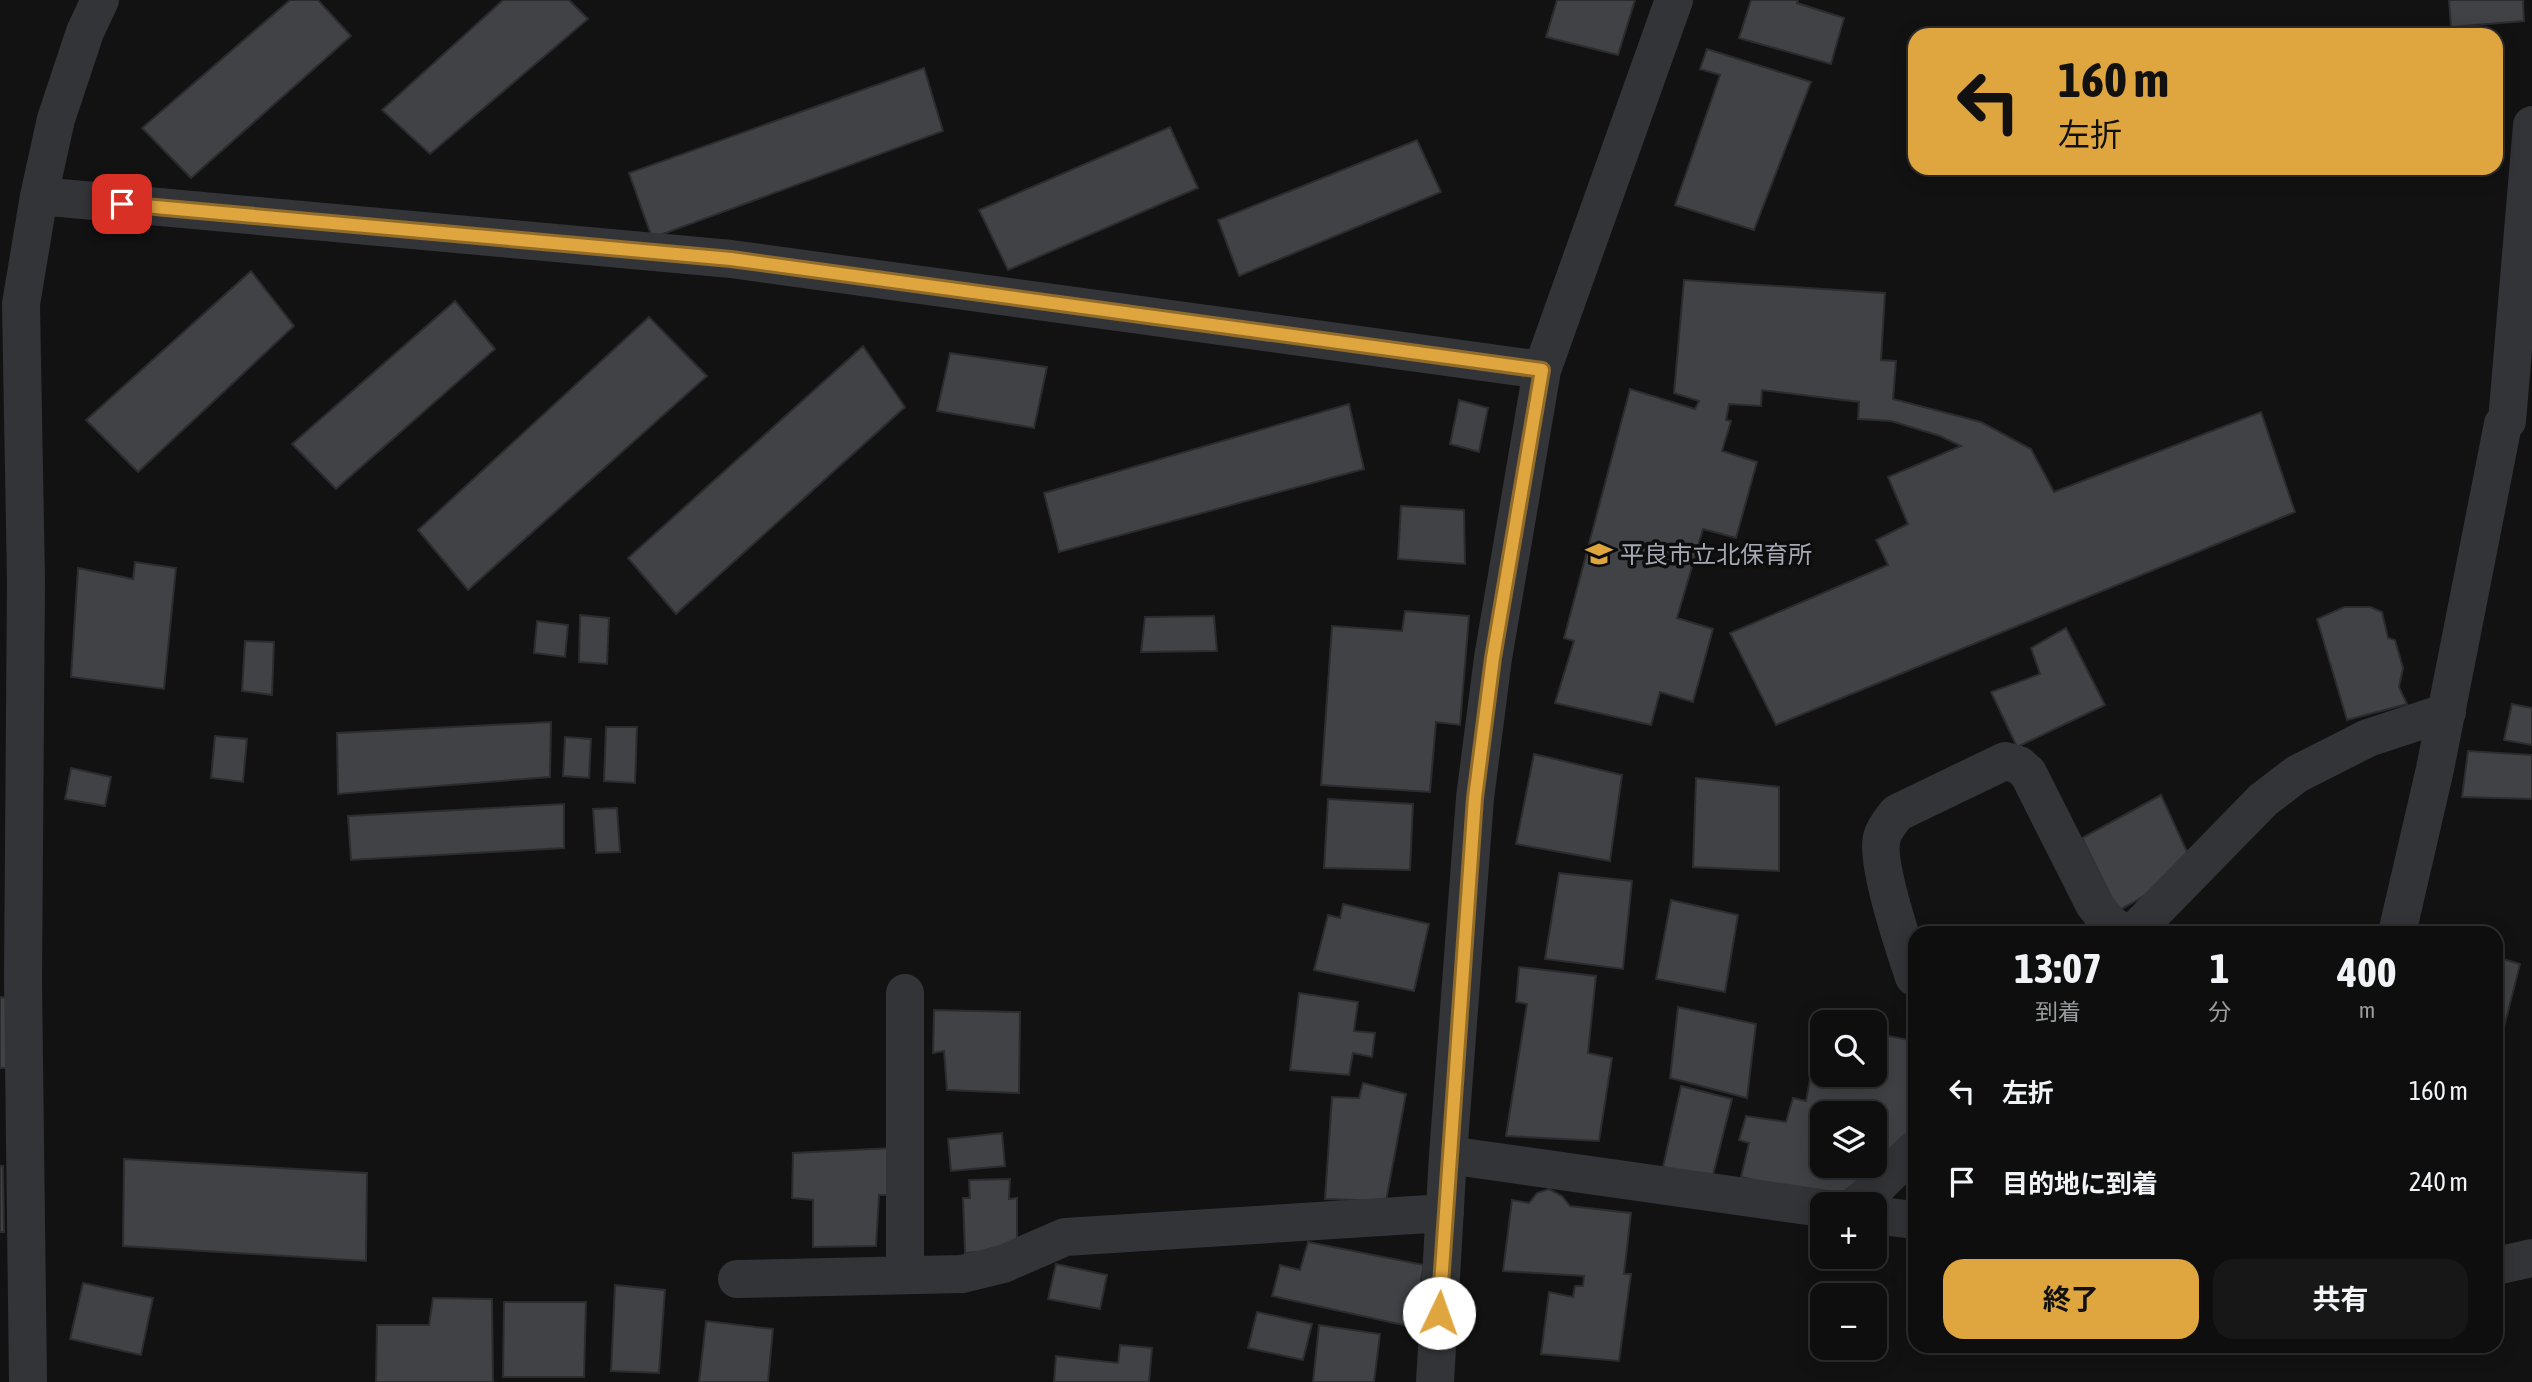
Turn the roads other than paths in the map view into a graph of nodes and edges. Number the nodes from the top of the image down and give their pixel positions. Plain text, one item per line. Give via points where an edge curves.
1 (100, 0) edge
2 (1674, 0) edge
3 (2532, 125) edge
4 (39, 196) junction
5 (1542, 370) junction
6 (2446, 712) junction
7 (2114, 926) edge
8 (2140, 926) edge
9 (2399, 926) edge
10 (1908, 960) edge
11 (905, 993) dead end
12 (1448, 1155) junction
13 (1908, 1156) edge
14 (1871, 1192) edge
15 (1810, 1206) edge
16 (1445, 1213) junction
17 (1887, 1217) edge
18 (1908, 1219) edge
19 (2532, 1258) edge
20 (2503, 1264) edge
21 (905, 1275) junction
22 (737, 1279) dead end
23 (28, 1382) edge
24 (1435, 1382) edge

1 - 4 street via 56,119
2 - 5 street
3 - 6 street via 2507,421
4 - 5 street via 731,259
4 - 23 street via 21,304
5 - 12 street via 1475,798
6 - 8 street via 2368,738 2297,774 2263,800
6 - 9 street
7 - 10 street via 2094,904 2028,773 2005,761 1897,813 1886,826 1881,839 1883,862
11 - 21 street
12 - 15 street
12 - 16 street
13 - 14 street
16 - 21 street via 1065,1237 1003,1264 962,1274
16 - 24 street
17 - 18 street
19 - 20 street
21 - 22 street

